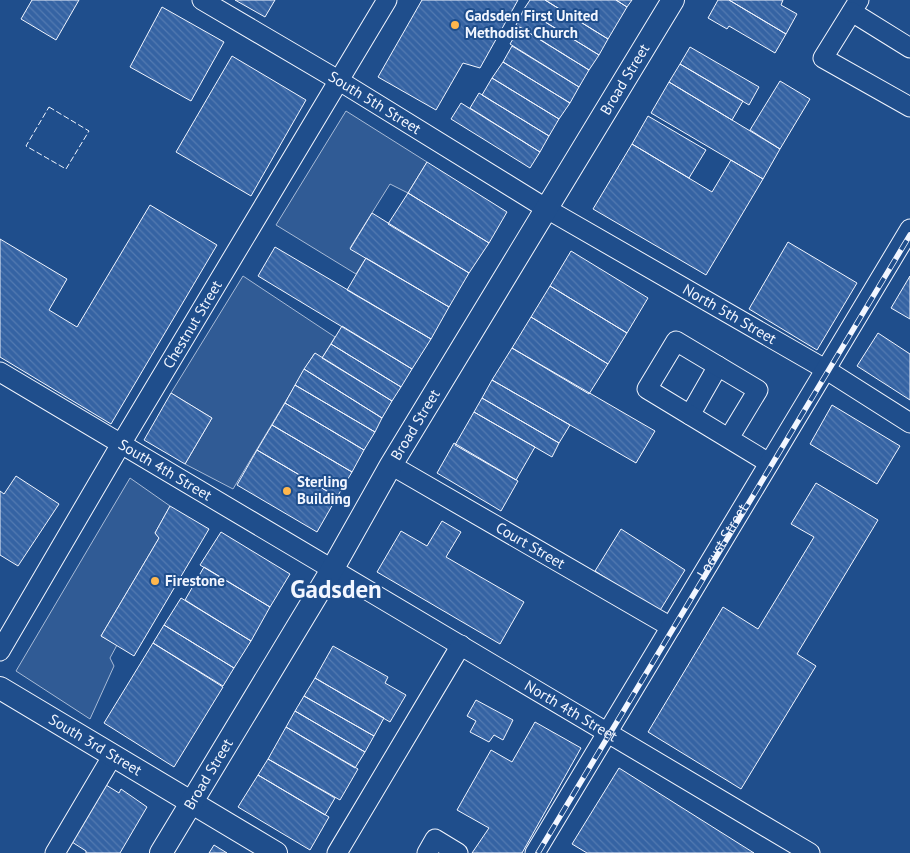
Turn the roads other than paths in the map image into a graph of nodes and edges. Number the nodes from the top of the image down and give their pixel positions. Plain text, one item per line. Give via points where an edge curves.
1 (202, 0) edge
2 (387, 0) edge
3 (673, 0) edge
4 (855, 6) edge
5 (910, 48) edge
6 (338, 80) junction
7 (910, 107) edge
8 (547, 209) junction
9 (910, 229) edge
10 (718, 366) junction
11 (825, 369) junction
12 (0, 372) edge
13 (690, 415) junction
14 (910, 422) edge
15 (729, 438) junction
16 (121, 444) junction
17 (769, 463) junction
18 (391, 465) junction
19 (333, 568) junction
20 (671, 627) junction
21 (461, 645) junction
22 (0, 651) edge
23 (0, 688) edge
24 (607, 733) junction
25 (113, 755) junction
26 (191, 801) junction
27 (55, 853) edge
28 (160, 853) edge
29 (276, 853) edge
30 (337, 853) edge
31 (427, 853) edge
32 (458, 853) edge
33 (535, 853) edge
34 (810, 853) edge

1 - 6 street, South 5th Street
2 - 6 street, Chestnut Street
3 - 8 main road, Broad Street
4 - 5 street
4 - 7 street via 823,58
6 - 8 street, South 5th Street
6 - 16 street, Chestnut Street
8 - 11 street, North 5th Street
8 - 18 main road, Broad Street
9 - 11 street, Locust Street
10 - 13 street
10 - 13 street via 676,341 647,389
10 - 15 street via 758,390
11 - 14 street, North 5th Street
11 - 17 street, Locust Street
12 - 16 street, South 4th Street
13 - 15 street
15 - 17 street
16 - 19 street, South 4th Street
16 - 22 street, Chestnut Street
17 - 20 street, Locust Street
18 - 19 main road, Broad Street
18 - 20 street, Court Street
19 - 21 street, North 4th Street
19 - 26 main road, Broad Street
20 - 24 street, Locust Street
21 - 24 street, North 4th Street
21 - 30 street
23 - 25 main road, South 3rd Street
24 - 33 street, Locust Street
24 - 34 street, North 4th Street
25 - 26 main road, South 3rd Street
25 - 27 street
26 - 28 main road, Broad Street
26 - 29 main road, South 3rd Street
31 - 32 street via 435,839

